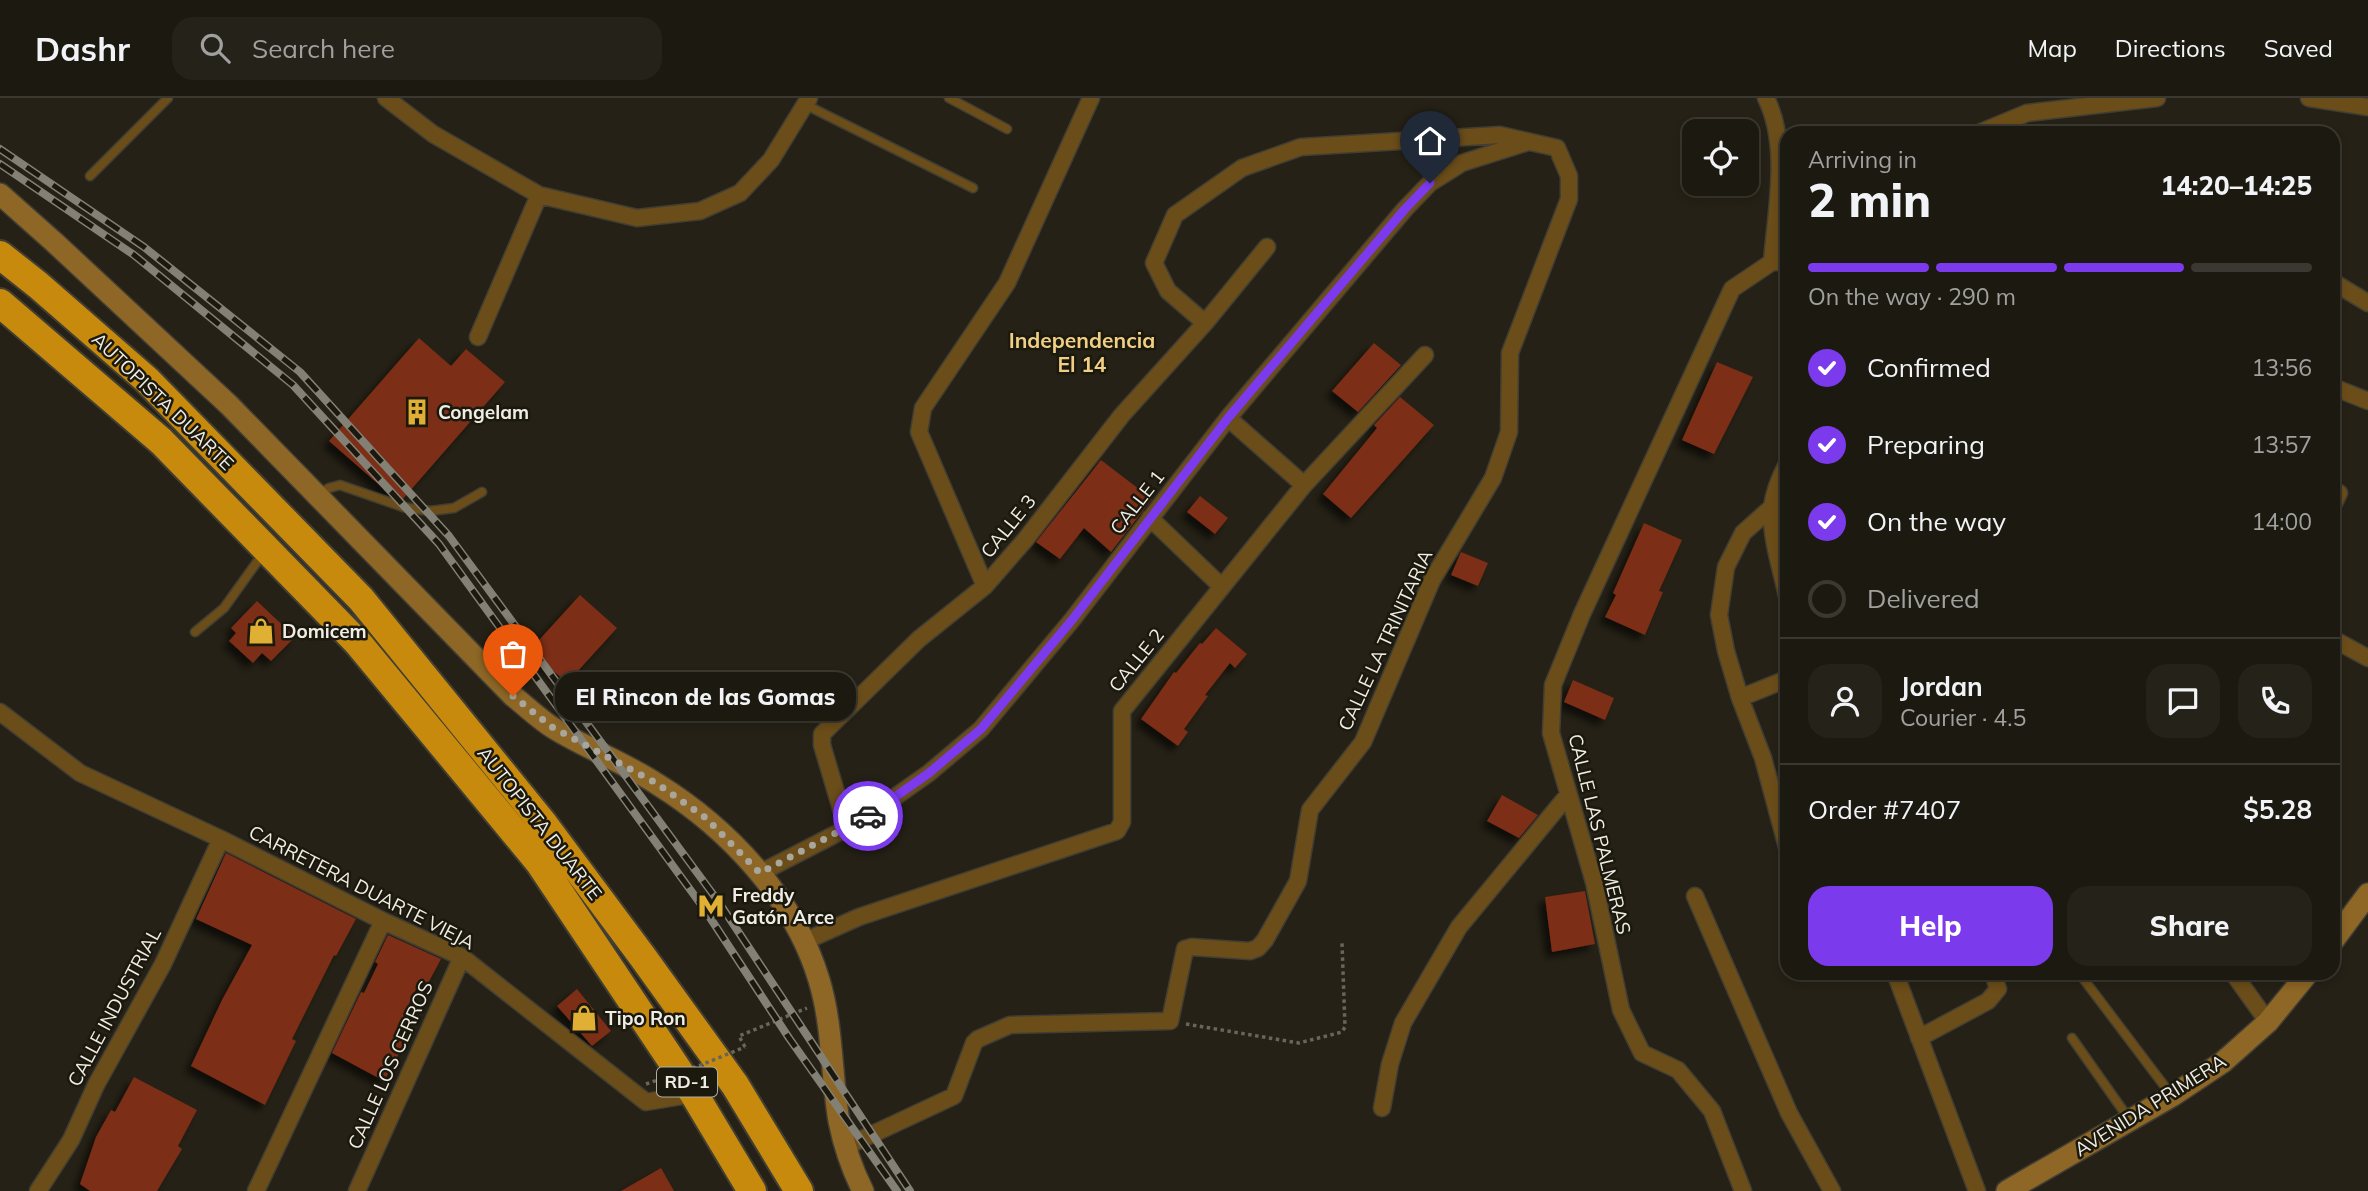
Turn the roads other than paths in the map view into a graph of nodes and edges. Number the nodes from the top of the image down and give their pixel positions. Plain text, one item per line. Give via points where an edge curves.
1 (168, 98) edge
2 (386, 98) edge
3 (949, 98) edge
4 (1091, 98) edge
5 (1766, 98) edge
6 (2157, 98) edge
7 (2309, 98) edge
8 (808, 102) edge
9 (2368, 107) edge
10 (1996, 126) edge
11 (1007, 129) dead end
12 (1530, 142) junction
13 (90, 176) dead end
14 (973, 188) dead end
15 (0, 194) edge
16 (539, 195) junction
17 (1267, 247) dead end
18 (0, 255) edge
19 (1779, 262) edge
20 (2340, 286) edge
21 (0, 303) edge
22 (2368, 303) edge
23 (1205, 323) junction
24 (478, 337) dead end
25 (1425, 355) dead end
26 (2340, 390) edge
27 (2368, 401) edge
28 (1228, 418) junction
29 (1780, 479) edge
30 (1304, 485) junction
31 (482, 492) dead end
32 (316, 496) junction
33 (1772, 507) junction
34 (1150, 518) junction
35 (269, 551) junction
36 (1780, 563) edge
37 (985, 586) junction
38 (1222, 587) junction
39 (195, 632) dead end
40 (2340, 643) edge
41 (2368, 658) edge
42 (1780, 682) edge
43 (1740, 698) junction
44 (0, 712) edge
45 (1568, 795) junction
46 (1780, 821) edge
47 (847, 829) junction
48 (221, 839) junction
49 (760, 873) junction
50 (2368, 894) edge
51 (1695, 895) dead end
52 (383, 921) junction
53 (2340, 932) edge
54 (803, 942) junction
55 (462, 957) junction
56 (1898, 980) edge
57 (1995, 980) edge
58 (2084, 980) edge
59 (2239, 980) edge
60 (2302, 980) edge
61 (2268, 1022) junction
62 (1919, 1038) junction
63 (2072, 1038) dead end
64 (694, 1094) junction
65 (2172, 1096) junction
66 (1382, 1108) dead end
67 (2130, 1120) junction
68 (845, 1147) junction
69 (38, 1191) edge
70 (256, 1191) edge
71 (357, 1191) edge
72 (752, 1191) edge
73 (799, 1191) edge
74 (863, 1191) edge
75 (1743, 1191) edge
76 (1832, 1191) edge
77 (1977, 1191) edge
78 (2007, 1191) edge

1 - 13 lane
2 - 16 street via 433,134
3 - 11 lane
4 - 37 street via 1007,283 923,408 919,432
5 - 19 street via 1780,152
6 - 10 street via 2027,113
7 - 9 street
8 - 14 lane
8 - 16 street via 771,160 740,193 700,211 637,218
12 - 23 street, CALLE LA TRINITARIA via 1500,135 1301,148 1242,168 1174,215 1154,263 1168,291
12 - 28 street, CALLE 1 via 1462,163 1430,183
12 - 68 street, CALLE LA TRINITARIA via 1557,148 1569,176 1569,199 1510,353 1509,432 1493,478 1432,580 1363,742 1310,810 1298,881 1265,940 1250,951 1185,949 1170,1021 1010,1025 978,1039 954,1096
15 - 32 street via 229,405
16 - 24 street
17 - 23 street, CALLE 3
18 - 73 highway, AUTOPISTA DUARTE / RD-1 via 147,380 361,599 543,823 650,966 735,1085
19 - 45 street, CALLE LAS PALMERAS via 1732,289 1553,685 1551,733
20 - 22 street
21 - 35 highway, AUTOPISTA DUARTE / RD-1 via 161,441
23 - 37 street, CALLE 3 via 1122,415
25 - 30 street, CALLE 2
26 - 27 street
28 - 30 street
28 - 34 street, CALLE 1
29 - 33 street
30 - 38 street, CALLE 2
31 - 32 lane via 454,508 430,511 403,507 340,485
32 - 49 street via 513,696 552,727 656,783 706,818
33 - 36 street
33 - 43 street via 1743,533 1724,579 1719,615
34 - 38 street
34 - 47 street, CALLE 1 via 981,729 929,773
35 - 39 lane via 224,608
35 - 64 highway, AUTOPISTA DUARTE / RD-1 via 358,643 539,862
37 - 47 street, CALLE 3 via 919,639 822,734
38 - 54 street, CALLE 2 via 1122,711 1122,822 1116,831 859,917
40 - 41 street
42 - 43 street
43 - 46 street
44 - 48 street, CARRETERA DUARTE VIEJA via 80,774
45 - 66 street via 1459,928 1403,1023
45 - 75 street, CALLE LAS PALMERAS via 1594,882 1621,1010 1642,1053 1678,1070 1712,1111
47 - 49 street, CALLE 1
48 - 52 street, CARRETERA DUARTE VIEJA
48 - 69 street, CALLE INDUSTRIAL via 163,964 96,1084 71,1140
49 - 54 street via 777,892
50 - 53 street
51 - 76 street via 1789,1113
52 - 55 street, CARRETERA DUARTE VIEJA
52 - 70 street
54 - 68 street via 819,979
55 - 64 street, CARRETERA DUARTE VIEJA via 646,1102
55 - 71 street, CALLE LOS CERROS
56 - 62 street
57 - 62 street via 1998,989 1988,1001
58 - 65 lane
59 - 61 street
60 - 61 street, AVENIDA PRIMERA
61 - 65 street, AVENIDA PRIMERA via 2223,1062
62 - 77 street
63 - 67 lane
64 - 72 highway, AUTOPISTA DUARTE / RD-1
65 - 67 street, AVENIDA PRIMERA
67 - 78 street, AVENIDA PRIMERA
68 - 74 street

